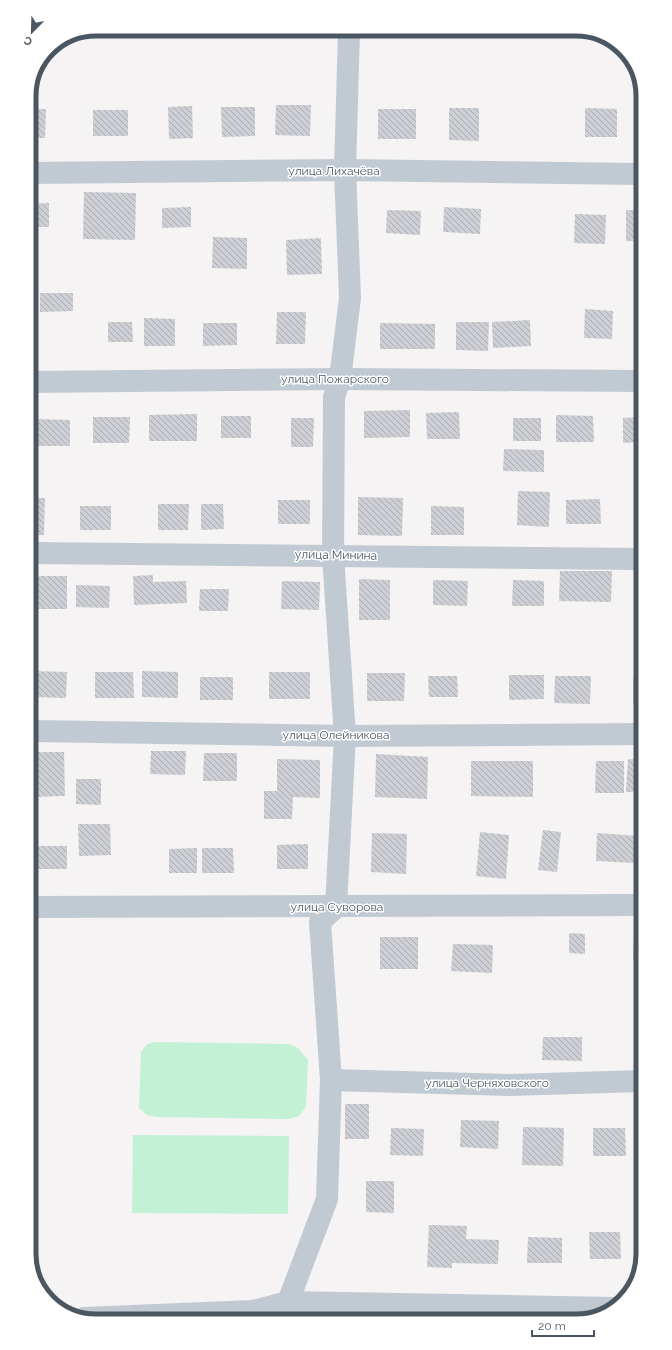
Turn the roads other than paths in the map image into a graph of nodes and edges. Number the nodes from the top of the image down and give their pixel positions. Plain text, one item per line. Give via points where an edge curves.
1 (349, 36) edge
2 (345, 170) junction
3 (36, 173) edge
4 (636, 174) edge
5 (340, 379) junction
6 (636, 381) edge
7 (36, 382) edge
8 (36, 553) edge
9 (334, 555) junction
10 (636, 559) edge
11 (36, 731) edge
12 (636, 734) edge
13 (345, 736) junction
14 (636, 905) edge
15 (36, 907) edge
16 (336, 907) junction
17 (331, 1080) junction
18 (636, 1081) edge
19 (288, 1302) junction
20 (602, 1308) edge
21 (181, 1314) edge

1 - 2 street
2 - 3 street, улица Лихачёва
2 - 4 street, улица Лихачёва
2 - 5 street via 350,298
5 - 6 street, улица Пожарского
5 - 7 street, улица Пожарского
5 - 9 street via 334,397
8 - 9 street, улица Минина
9 - 10 street, улица Минина
9 - 13 street
11 - 13 street, улица Олейникова
12 - 13 street, улица Олейникова
13 - 16 street
14 - 16 street, улица Суворова
15 - 16 street, улица Суворова
16 - 17 street via 320,922
17 - 18 street, улица Черняховского via 510,1085
17 - 19 street via 327,1199
19 - 20 street
19 - 21 street via 253,1311

